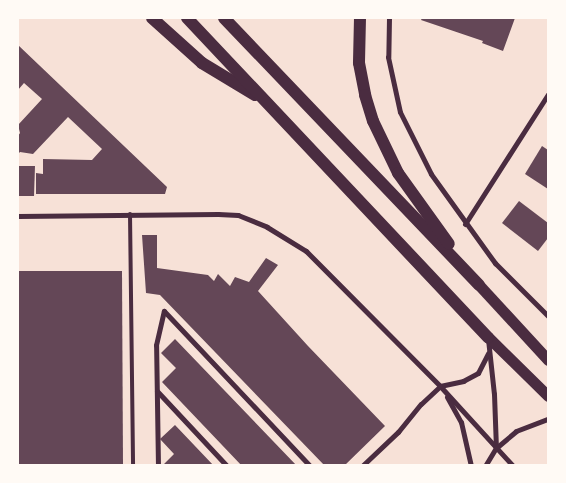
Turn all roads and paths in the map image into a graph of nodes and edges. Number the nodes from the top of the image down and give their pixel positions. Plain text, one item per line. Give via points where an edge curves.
1 (152, 18) edge
2 (187, 18) edge
3 (224, 18) edge
4 (360, 18) edge
5 (389, 18) edge
6 (548, 94) edge
7 (269, 104) junction
8 (130, 214) junction
9 (18, 216) edge
10 (466, 224) junction
11 (479, 284) junction
12 (548, 316) edge
13 (488, 344) junction
14 (548, 360) edge
15 (440, 386) junction
16 (156, 391) junction
17 (548, 396) edge
18 (548, 420) edge
19 (496, 448) junction
20 (133, 466) edge
21 (158, 466) edge
22 (227, 466) edge
23 (310, 466) edge
24 (362, 466) edge
25 (471, 466) edge
26 (485, 466) edge
27 (513, 466) edge

1 - 7 highway via 202,63
2 - 7 highway
3 - 11 highway
4 - 11 highway via 359,63 363,87 382,143 408,189
5 - 10 street via 388,57 400,112 431,174
6 - 10 street
7 - 13 highway
8 - 9 street
8 - 15 street via 238,215 267,227 306,251
8 - 20 lane
10 - 12 street via 495,263
11 - 14 main road
13 - 15 street via 478,373 463,381
13 - 17 main road
13 - 19 street
15 - 19 street
15 - 24 street
15 - 25 street via 462,422
16 - 21 street
16 - 22 street
16 - 23 street via 156,345 164,311
18 - 19 street via 516,431
19 - 26 street
19 - 27 street

